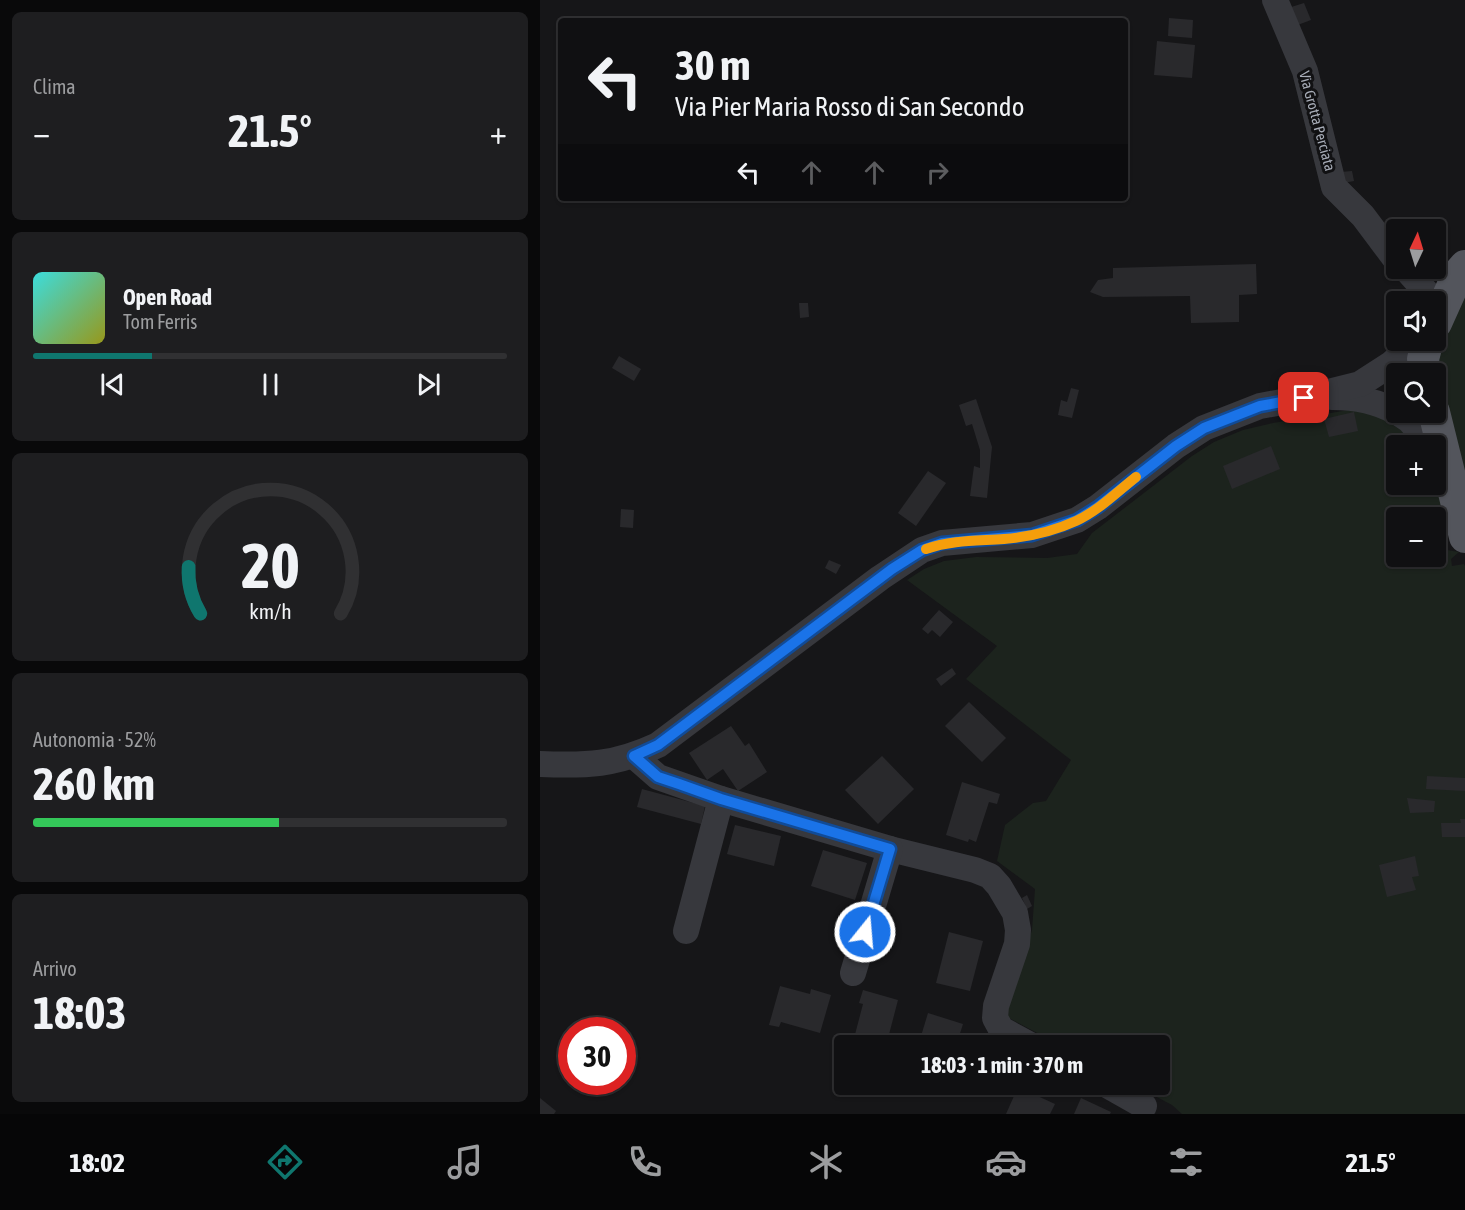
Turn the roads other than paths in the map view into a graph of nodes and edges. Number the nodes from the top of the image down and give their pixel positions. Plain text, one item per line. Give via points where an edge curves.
1 (1275, 0) edge
2 (1386, 247) edge
3 (1465, 267) edge
4 (1446, 296) edge
5 (1405, 351) edge
6 (1304, 398) junction
7 (1386, 408) edge
8 (1412, 423) edge
9 (1422, 435) edge
10 (1446, 480) edge
11 (1465, 537) edge
12 (634, 756) junction
13 (540, 764) edge
14 (721, 799) junction
15 (890, 849) junction
16 (686, 931) dead end
17 (853, 973) dead end
18 (1012, 1035) edge
19 (1124, 1095) edge
20 (1144, 1106) dead end

1 - 2 street, Via Grotta Perciata via 1305,71 1334,187
3 - 4 main road
5 - 6 street via 1360,384
6 - 7 street via 1349,397
6 - 12 street via 1260,406 1204,428 1077,520 1032,535 952,542 922,550 658,745
8 - 9 street
10 - 11 main road
12 - 13 street via 581,766
12 - 14 street via 658,777
14 - 15 street
14 - 16 street
15 - 17 street
15 - 18 street via 975,870 990,876 999,886 1015,913 1018,930 995,1018 1001,1029
19 - 20 street

